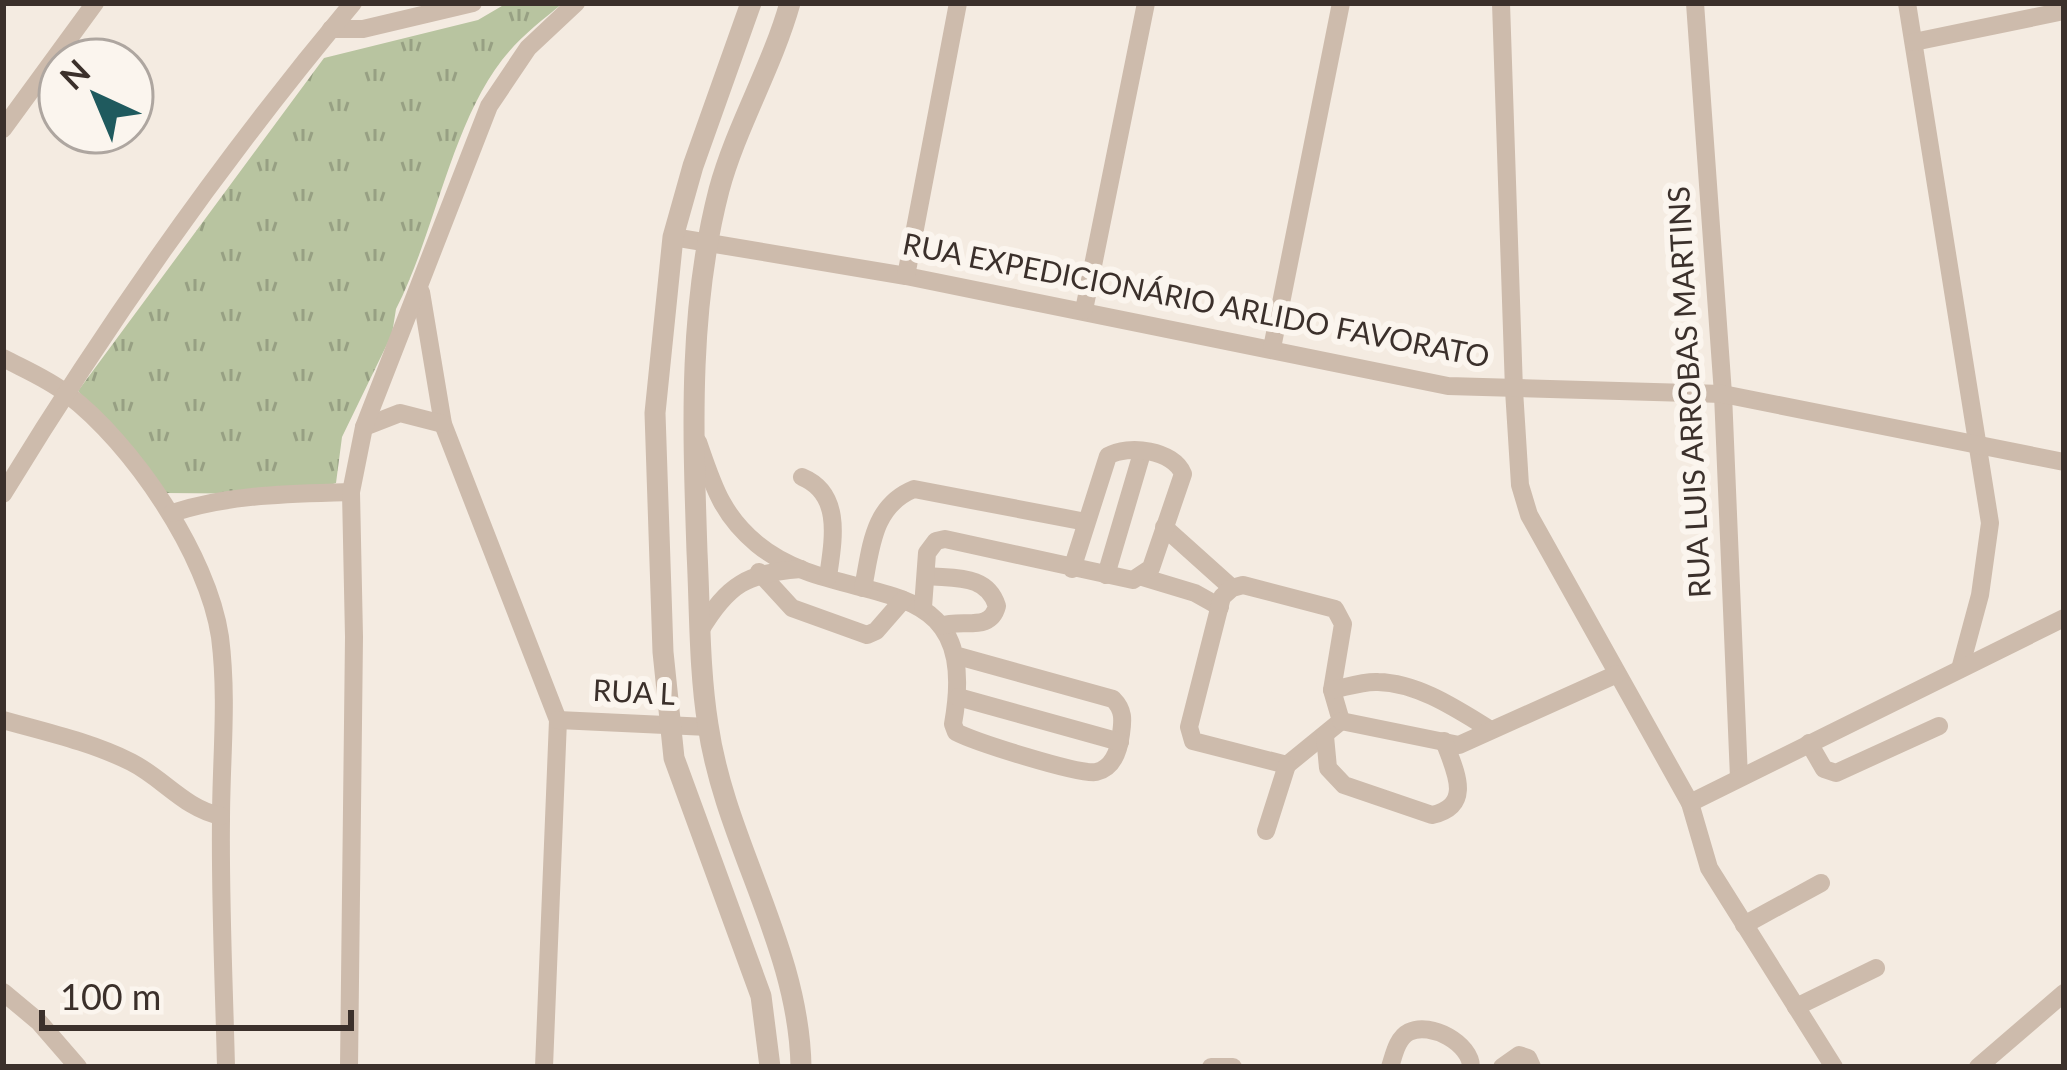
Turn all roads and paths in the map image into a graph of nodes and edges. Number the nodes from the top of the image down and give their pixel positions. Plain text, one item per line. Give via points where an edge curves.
1 (95, 3) edge
2 (353, 3) edge
3 (473, 3) edge
4 (576, 3) edge
5 (751, 3) edge
6 (790, 3) edge
7 (958, 3) edge
8 (1146, 3) edge
9 (1341, 3) edge
10 (1501, 3) edge
11 (1695, 3) edge
12 (1906, 3) edge
13 (2064, 11) edge
14 (332, 29) junction
15 (1914, 42) junction
16 (3, 129) edge
17 (673, 237) junction
18 (707, 241) junction
19 (906, 276) junction
20 (420, 287) junction
21 (1084, 310) junction
22 (1272, 347) junction
23 (3, 358) edge
24 (1514, 390) junction
25 (65, 392) junction
26 (1723, 394) junction
27 (443, 424) junction
28 (693, 426) junction
29 (364, 427) junction
30 (1978, 447) junction
31 (1142, 453) junction
32 (2064, 462) edge
33 (802, 477) dead end
34 (351, 492) junction
35 (3, 494) edge
36 (172, 514) junction
37 (1086, 522) junction
38 (1165, 527) junction
39 (801, 569) junction
40 (1072, 569) junction
41 (759, 572) junction
42 (1106, 575) junction
43 (927, 576) junction
44 (828, 577) junction
45 (1142, 577) junction
46 (863, 588) junction
47 (1232, 588) junction
48 (903, 600) junction
49 (923, 607) junction
50 (1220, 607) junction
51 (2064, 618) edge
52 (941, 626) junction
53 (700, 631) junction
54 (958, 656) junction
55 (1960, 669) junction
56 (1617, 674) junction
57 (1332, 690) junction
58 (958, 697) junction
59 (3, 720) edge
60 (558, 720) junction
61 (1341, 721) junction
62 (670, 724) junction
63 (1940, 726) dead end
64 (708, 727) junction
65 (1491, 730) junction
66 (1324, 736) junction
67 (1444, 741) junction
68 (1120, 742) junction
69 (1809, 743) junction
70 (1287, 765) junction
71 (1739, 778) junction
72 (1690, 803) junction
73 (221, 817) junction
74 (1266, 831) dead end
75 (1822, 883) dead end
76 (1744, 926) junction
77 (1876, 968) dead end
78 (3, 992) edge
79 (2064, 992) edge
80 (1796, 1007) junction
81 (78, 1067) edge
82 (226, 1067) edge
83 (349, 1067) edge
84 (544, 1067) edge
85 (770, 1067) edge
86 (801, 1067) edge
87 (1210, 1067) edge
88 (1233, 1067) edge
89 (1390, 1067) edge
90 (1472, 1067) edge
91 (1502, 1067) edge
92 (1532, 1067) edge
93 (1834, 1067) edge
94 (1978, 1067) edge

1 - 16 street
2 - 14 street
3 - 14 street
4 - 20 street via 528,48 489,106
5 - 17 street
6 - 18 street
7 - 19 street
8 - 21 street
9 - 22 street
10 - 24 street
11 - 26 street, RUA LUIS ARROBAS MARTINS
12 - 15 street
13 - 15 street
14 - 25 street via 192,208
15 - 30 street
17 - 18 street, RUA EXPEDICIONÁRIO ARLIDO FAVORATO
17 - 62 street via 655,413
18 - 19 street, RUA EXPEDICIONÁRIO ARLIDO FAVORATO
18 - 28 street
19 - 21 street, RUA EXPEDICIONÁRIO ARLIDO FAVORATO
20 - 27 street
20 - 29 street
21 - 22 street, RUA EXPEDICIONÁRIO ARLIDO FAVORATO
22 - 24 street, RUA EXPEDICIONÁRIO ARLIDO FAVORATO via 1448,386
23 - 25 street
24 - 26 street, RUA EXPEDICIONÁRIO ARLIDO FAVORATO
24 - 56 street via 1528,515
25 - 35 street
25 - 36 street via 110,433
26 - 30 street, RUA EXPEDICIONÁRIO ARLIDO FAVORATO
26 - 71 street, RUA LUIS ARROBAS MARTINS
27 - 29 street via 400,413
27 - 60 street
28 - 39 street via 720,506 759,546
28 - 53 street
29 - 34 street
30 - 32 street, RUA EXPEDICIONÁRIO ARLIDO FAVORATO
30 - 55 street via 1990,523
31 - 37 street via 1108,456
31 - 38 street via 1171,457 1183,474
31 - 42 street
33 - 44 street via 830,504
34 - 36 street via 254,496
34 - 83 street
36 - 73 street via 219,633
37 - 40 street
37 - 46 street via 914,489 875,525
38 - 45 street
38 - 47 street
39 - 41 street
39 - 44 street
40 - 42 street
40 - 43 street via 945,539 931,546
41 - 48 street via 792,608 867,634
41 - 53 street via 716,605
42 - 45 street
43 - 49 street
43 - 52 street via 978,581 997,606 986,623
44 - 46 street
45 - 50 street
46 - 48 street
47 - 50 street
47 - 57 street via 1341,615
48 - 49 street
49 - 52 street
50 - 70 street via 1190,717 1193,741
51 - 55 street
52 - 54 street
53 - 64 street
54 - 58 street
54 - 68 street via 1113,699 1123,718
55 - 69 street
56 - 65 street
56 - 72 street
57 - 61 street
57 - 65 street via 1395,684
58 - 68 street
58 - 68 street via 952,724 964,736 1084,772 1108,767
59 - 73 street via 135,764 202,813
60 - 62 street, RUA L
60 - 84 street
61 - 66 street
61 - 67 street
62 - 64 street, RUA L
62 - 85 street via 674,758 761,996
63 - 69 street via 1836,773 1824,769
64 - 86 street via 790,980
65 - 67 street via 1459,745
66 - 67 street via 1328,768 1344,785 1432,815 1456,802 1461,788
66 - 70 street
69 - 71 street
70 - 74 street
71 - 72 street
72 - 76 street via 1708,868
73 - 82 street
75 - 76 street
76 - 80 street
77 - 80 street
78 - 81 street
79 - 94 street
80 - 93 street
87 - 88 street
89 - 90 street via 1399,1041 1424,1029 1464,1045
91 - 92 street via 1519,1055

